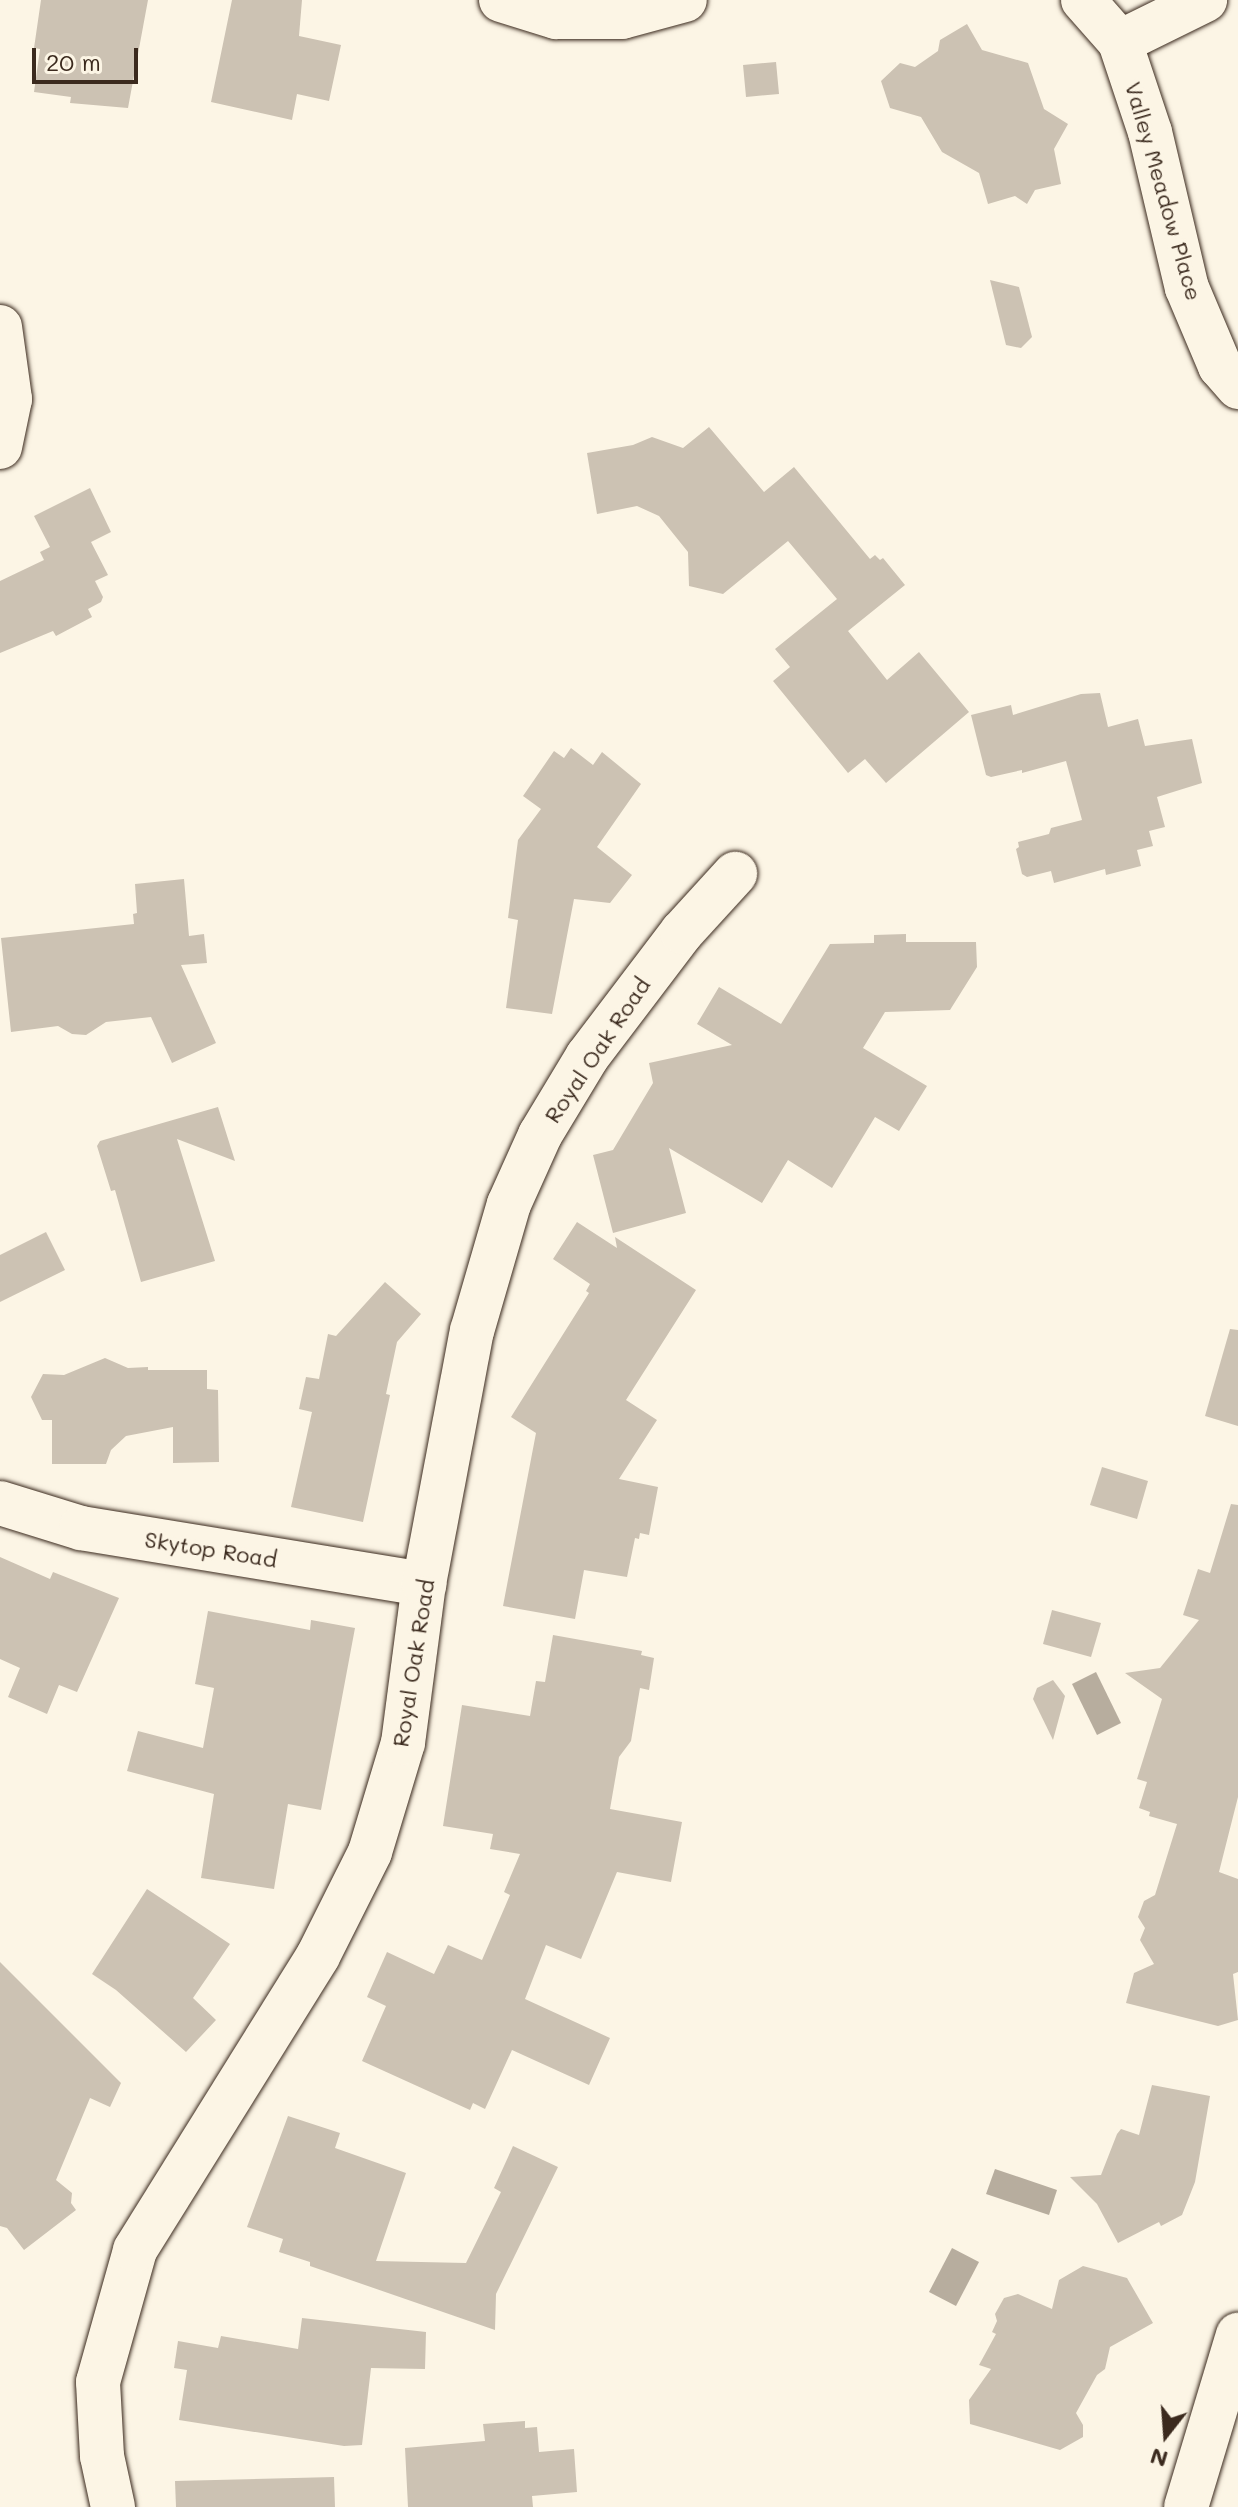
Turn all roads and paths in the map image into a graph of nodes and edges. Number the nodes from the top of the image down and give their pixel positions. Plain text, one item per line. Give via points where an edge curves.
1 (501, 0) edge
2 (685, 0) edge
3 (1083, 0) edge
4 (1205, 0) edge
5 (1120, 42) junction
6 (0, 327) edge
7 (1238, 387) edge
8 (0, 447) edge
9 (735, 874) dead end
10 (0, 1503) edge
11 (424, 1584) junction
12 (1238, 2335) edge
13 (113, 2507) edge
14 (1186, 2507) edge

1 - 2 street via 556,17 622,17
3 - 5 street, Valley Meadow Place
4 - 5 street
5 - 7 street, Valley Meadow Place via 1150,132 1187,288 1220,366
6 - 8 street via 10,399
9 - 11 street, Royal Oak Road via 672,945 587,1057 540,1135 509,1204 472,1331
10 - 11 street, Skytop Road via 81,1528
11 - 13 street, Royal Oak Road via 403,1743 370,1852 318,1956 135,2250 98,2382 102,2456
12 - 14 street

